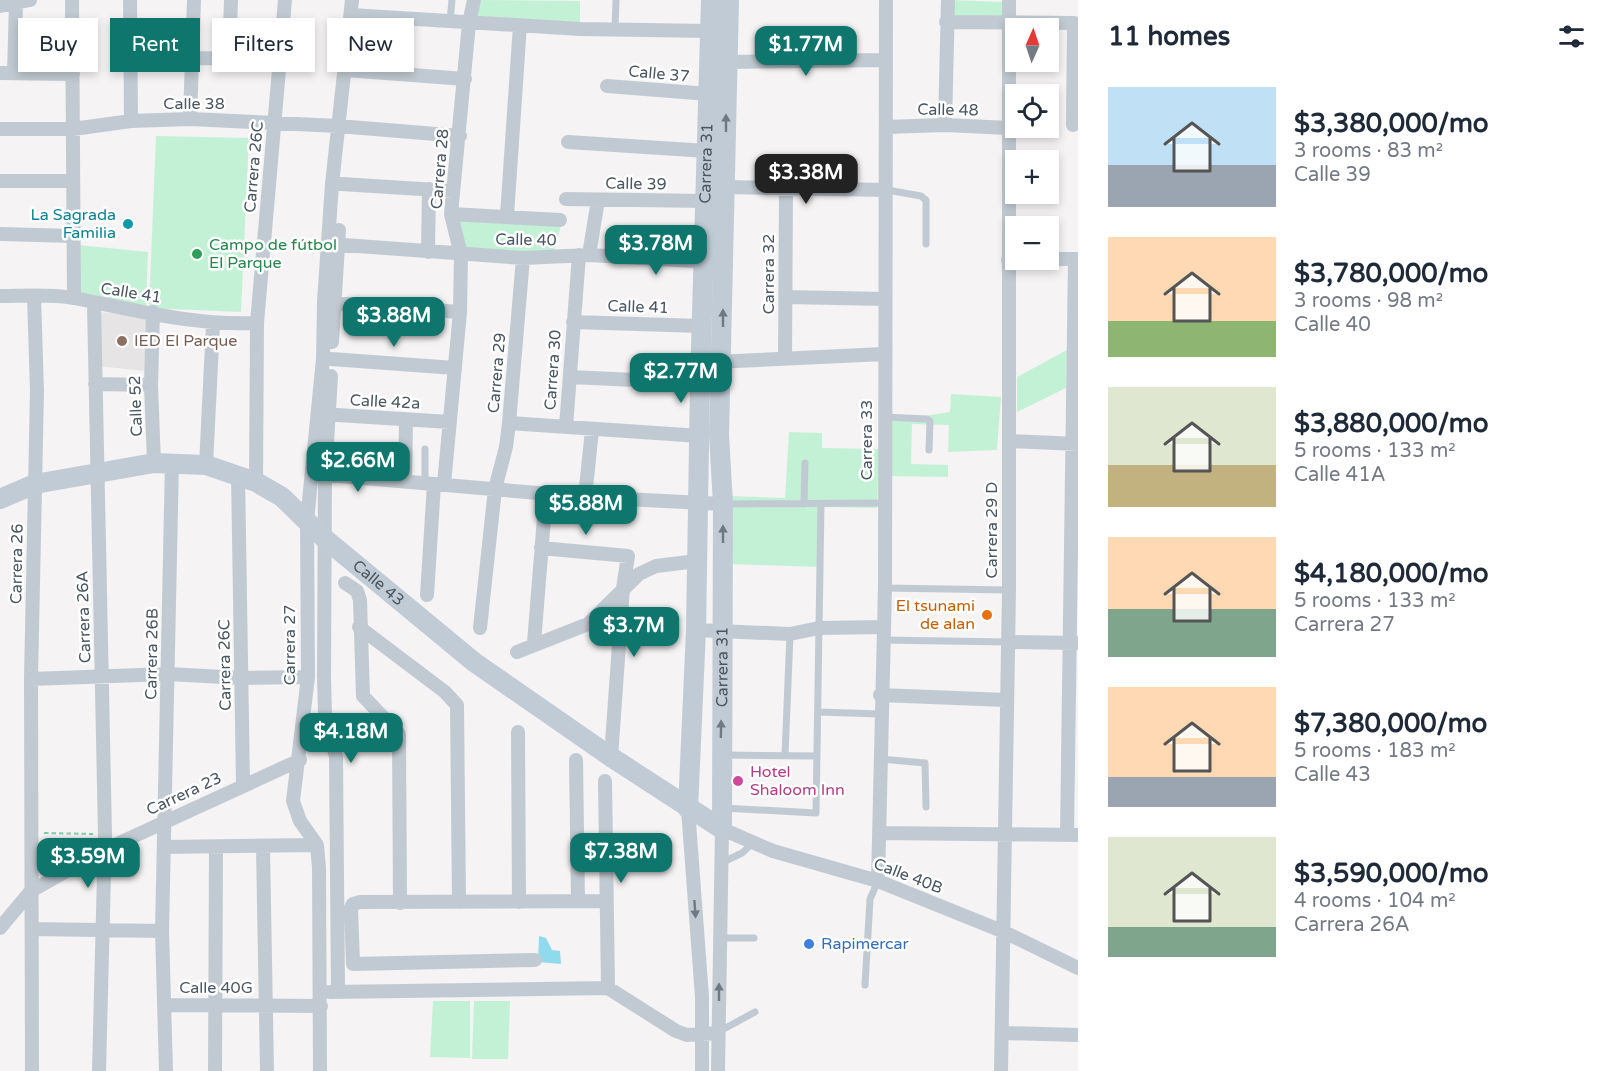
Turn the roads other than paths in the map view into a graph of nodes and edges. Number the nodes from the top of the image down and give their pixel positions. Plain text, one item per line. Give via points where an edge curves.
1 (72, 0) edge
2 (130, 0) edge
3 (194, 0) edge
4 (231, 0) edge
5 (285, 0) edge
6 (352, 0) edge
7 (452, 0) edge
8 (474, 0) edge
9 (616, 0) edge
10 (711, 0) edge
11 (729, 0) edge
12 (886, 0) edge
13 (948, 0) edge
14 (1010, 0) edge
15 (23, 1) edge
16 (0, 6) edge
17 (351, 15) junction
18 (194, 18) edge
19 (230, 18) edge
20 (283, 18) edge
21 (351, 18) edge
22 (1010, 18) edge
23 (450, 21) junction
24 (1005, 21) edge
25 (946, 22) junction
26 (469, 23) junction
27 (728, 23) junction
28 (1059, 23) edge
29 (520, 25) junction
30 (615, 29) junction
31 (709, 31) junction
32 (886, 60) junction
33 (727, 62) junction
34 (193, 72) edge
35 (279, 72) edge
36 (346, 72) edge
37 (372, 72) edge
38 (7, 73) edge
39 (73, 74) junction
40 (465, 79) junction
41 (607, 86) dead end
42 (709, 94) junction
43 (190, 119) junction
44 (131, 121) junction
45 (274, 122) junction
46 (342, 122) junction
47 (945, 125) junction
48 (1073, 125) dead end
49 (886, 127) junction
50 (1005, 128) edge
51 (0, 129) edge
52 (73, 129) junction
53 (460, 136) junction
54 (1009, 138) edge
55 (568, 142) dead end
56 (707, 151) junction
57 (0, 181) edge
58 (73, 181) junction
59 (341, 184) junction
60 (726, 187) junction
61 (429, 189) junction
62 (786, 189) junction
63 (886, 190) junction
64 (453, 191) junction
65 (566, 199) dead end
66 (598, 200) junction
67 (706, 201) junction
68 (451, 214) junction
69 (507, 215) junction
70 (1008, 216) edge
71 (560, 220) dead end
72 (0, 234) edge
73 (74, 236) junction
74 (333, 244) junction
75 (926, 244) dead end
76 (428, 252) junction
77 (461, 255) junction
78 (584, 255) junction
79 (523, 258) junction
80 (1059, 259) edge
81 (1076, 259) edge
82 (724, 262) junction
83 (703, 263) junction
84 (1008, 270) edge
85 (0, 296) edge
86 (34, 296) junction
87 (786, 297) junction
88 (74, 298) junction
89 (885, 299) junction
90 (334, 303) junction
91 (94, 304) junction
92 (153, 312) junction
93 (460, 312) junction
94 (573, 322) junction
95 (257, 323) junction
96 (213, 324) junction
97 (701, 326) junction
98 (884, 354) junction
99 (331, 359) junction
100 (785, 359) junction
101 (723, 361) junction
102 (700, 362) junction
103 (455, 368) junction
104 (570, 376) junction
105 (700, 383) junction
106 (95, 384) junction
107 (151, 386) junction
108 (324, 414) junction
109 (884, 417) junction
110 (406, 420) junction
111 (450, 422) junction
112 (509, 423) junction
113 (566, 427) junction
114 (592, 430) junction
115 (700, 436) junction
116 (1009, 441) junction
117 (1075, 444) edge
118 (425, 449) dead end
119 (929, 450) dead end
120 (163, 462) junction
121 (805, 463) dead end
122 (206, 465) junction
123 (96, 473) junction
124 (319, 474) junction
125 (247, 478) junction
126 (405, 480) junction
127 (35, 484) junction
128 (434, 484) junction
129 (495, 489) junction
130 (546, 493) junction
131 (585, 497) junction
132 (0, 499) edge
133 (700, 502) junction
134 (884, 503) junction
135 (723, 504) junction
136 (804, 504) junction
137 (821, 504) junction
138 (307, 520) junction
139 (324, 538) junction
140 (541, 548) junction
141 (697, 561) junction
142 (345, 584) dead end
143 (623, 588) junction
144 (885, 588) junction
145 (1009, 590) junction
146 (427, 595) dead end
147 (307, 596) junction
148 (324, 596) junction
149 (359, 627) junction
150 (480, 628) dead end
151 (819, 628) junction
152 (696, 630) junction
153 (722, 632) junction
154 (790, 634) junction
155 (883, 634) junction
156 (1008, 642) junction
157 (534, 643) junction
158 (1073, 643) edge
159 (517, 652) dead end
160 (168, 674) junction
161 (102, 676) junction
162 (308, 676) junction
163 (242, 678) junction
164 (31, 679) junction
165 (880, 695) junction
166 (1006, 700) junction
167 (818, 712) junction
168 (880, 714) junction
169 (518, 732) dead end
170 (785, 755) junction
171 (721, 756) junction
172 (816, 756) junction
173 (611, 757) junction
174 (881, 759) junction
175 (300, 760) junction
176 (576, 760) dead end
177 (604, 781) dead end
178 (243, 784) junction
179 (926, 807) dead end
180 (722, 808) junction
181 (688, 809) junction
182 (164, 821) junction
183 (722, 829) junction
184 (881, 833) junction
185 (1073, 835) edge
186 (1005, 836) junction
187 (753, 843) junction
188 (317, 845) junction
189 (164, 847) junction
190 (216, 847) junction
191 (263, 847) junction
192 (104, 850) junction
193 (721, 862) junction
194 (878, 881) junction
195 (31, 891) junction
196 (605, 901) junction
197 (459, 902) junction
198 (519, 902) junction
199 (578, 902) junction
200 (400, 903) junction
201 (0, 928) edge
202 (33, 929) junction
203 (103, 929) junction
204 (162, 931) junction
205 (1002, 931) junction
206 (718, 938) junction
207 (754, 938) dead end
208 (536, 960) dead end
209 (1078, 968) edge
210 (865, 985) dead end
211 (608, 988) junction
212 (338, 991) junction
213 (322, 999) junction
214 (216, 1003) junction
215 (164, 1005) junction
216 (268, 1005) junction
217 (755, 1012) dead end
218 (717, 1033) junction
219 (1002, 1033) junction
220 (702, 1035) junction
221 (1078, 1035) edge
222 (32, 1071) edge
223 (99, 1071) edge
224 (165, 1071) edge
225 (215, 1071) edge
226 (267, 1071) edge
227 (320, 1071) edge
228 (702, 1071) edge
229 (718, 1071) edge
230 (1001, 1071) edge

1 - 39 street
2 - 44 street
3 - 18 street
4 - 19 street
5 - 20 street, Carrera 26C
6 - 17 street, Carrera 27
7 - 23 lane
8 - 26 street, Carrera 28
9 - 30 lane
10 - 31 street, Carrera 31
11 - 27 street, Carrera 31
12 - 32 street, Carrera 33
13 - 25 street
14 - 22 street, Carrera 29 D
15 - 16 street
15 - 38 street
17 - 21 street, Carrera 27
17 - 23 street
23 - 26 street
24 - 25 street
25 - 47 street
26 - 29 street
26 - 40 street, Carrera 28
27 - 31 street
27 - 33 street, Carrera 31
28 - 48 street via 1074,23
29 - 30 street
29 - 69 street
30 - 31 street
31 - 42 street, Carrera 31
32 - 33 street
32 - 49 street, Carrera 33
60 -> 33 street, Carrera 31
34 - 43 street
35 - 45 street, Carrera 26C
36 - 46 street, Carrera 27
37 - 40 street
38 - 39 street
39 - 52 street
40 - 53 street, Carrera 28
41 - 42 street, Calle 37
42 - 56 street, Carrera 31
43 - 44 street, Calle 38
43 - 45 street, Calle 38
44 - 52 street, Calle 38
45 - 46 street, Calle 38
45 - 95 street, Carrera 26C
46 - 53 street, Calle 38
46 - 59 street, Carrera 27
46 - 74 street, Carrera 27
47 - 49 street, Calle 48
47 - 50 street, Calle 48
49 - 63 street, Carrera 33
51 - 52 street, Calle 38
52 - 58 street
53 - 64 street, Carrera 28
54 - 70 street, Carrera 29 D
55 - 56 street
56 - 67 street, Carrera 31
57 - 58 street
58 - 73 street
59 - 61 street
59 - 74 street, Carrera 27
60 - 62 street
60 - 82 street, Carrera 31
61 - 64 street
61 - 76 street
62 - 63 street
62 - 87 street, Carrera 32
63 - 75 lane via 926,200
63 - 89 street, Carrera 33
64 - 68 street, Carrera 28
65 - 66 street, Calle 39
66 - 67 street, Calle 39
66 - 78 street, Carrera 30
67 - 83 street, Carrera 31
68 - 69 street
68 - 77 street, Carrera 28
69 - 71 street
72 - 73 street
73 - 88 street
74 - 76 street, Calle 40
74 - 90 street, Carrera 27
74 - 108 street, Carrera 27
76 - 77 street, Calle 40
77 - 79 street, Calle 40
77 - 93 street, Carrera 28
78 - 79 street, Calle 40
78 - 83 street, Calle 40
78 - 94 street, Carrera 30
79 - 112 street, Carrera 29
80 - 81 street
81 - 117 street
82 - 83 street, Calle 40
101 -> 82 street, Carrera 31
83 - 97 street, Carrera 31
84 - 116 street, Carrera 29 D
85 - 86 street, Calle 41
86 - 88 street, Calle 41
86 - 127 street, Carrera 26
87 - 89 street
87 - 100 street, Carrera 32
88 - 91 street, Calle 41
89 - 98 street, Carrera 33
90 - 93 street
90 - 99 street, Carrera 27
91 - 92 street, Calle 41
91 - 106 street, Carrera 26A
92 - 96 street, Calle 41
92 - 107 street, Calle 52
93 - 103 street, Carrera 28
94 - 97 street, Calle 41
94 - 104 street, Carrera 30
95 - 96 street, Calle 41
95 - 125 street, Carrera 26C
96 - 122 street
97 - 102 street, Carrera 31
98 - 100 street
98 - 109 street, Carrera 33
99 - 103 street
99 - 108 street, Carrera 27
100 - 101 street
101 - 102 street
101 - 135 street, Carrera 31 via 719,435
102 - 105 street, Carrera 31
103 - 111 street, Carrera 28
104 - 105 street
104 - 113 street, Carrera 30
105 - 115 street, Carrera 31
106 - 107 street
106 - 123 street, Carrera 26A
107 - 120 street, Calle 52
108 - 110 street, Calle 42a
108 - 124 street, Carrera 27
109 - 119 lane via 927,419
109 - 134 street, Carrera 33
110 - 111 street, Calle 42a
110 - 126 street
111 - 128 street, Carrera 28
112 - 113 street
112 - 129 street, Carrera 29
113 - 114 street, Carrera 30
114 - 115 street
114 - 131 street
115 - 133 street, Carrera 31
116 - 117 street
116 - 145 street, Carrera 29 D
117 - 158 street
118 - 128 lane
120 - 122 street, Calle 43
120 - 123 street, Calle 43
120 - 160 street, Carrera 26B
121 - 136 lane
122 - 125 street, Calle 43
123 - 127 street, Calle 43
123 - 161 street, Carrera 26A
124 - 126 street
124 - 138 street, Carrera 27
124 - 139 street, Carrera 27
125 - 138 street, Calle 43 via 282,497
125 - 163 street, Carrera 26C
126 - 128 street
127 - 132 street, Calle 43
127 - 164 street, Carrera 26
128 - 129 street
128 - 146 street, Carrera 28
129 - 130 street
129 - 150 street, Carrera 29
130 - 131 street
130 - 140 street
131 - 133 street
133 - 135 street
133 - 141 street, Carrera 31
134 - 137 lane
134 - 144 street, Carrera 33
135 - 136 lane
153 -> 135 street, Carrera 31
136 - 137 lane
137 - 151 lane
138 - 139 street, Calle 43
138 - 147 street, Carrera 27
139 - 148 street, Carrera 27
139 - 173 street, Calle 43 via 474,662
140 - 143 street via 628,556
140 - 157 street
141 - 143 street via 656,566
141 - 152 street, Carrera 31
142 - 149 street via 357,591 360,600
143 - 157 street via 588,624
143 - 173 street
144 - 145 lane
144 - 155 street, Carrera 33
145 - 156 street, Carrera 29 D
147 - 148 street
147 - 162 street, Carrera 27
148 - 212 street, Carrera 27 via 325,714 336,757
149 - 197 street via 457,705
149 - 200 street via 363,696 399,734
151 - 154 street
151 - 155 street
151 - 167 lane
152 - 153 street
152 - 181 street, Carrera 31
153 - 154 street
171 -> 153 street, Carrera 31
154 - 170 lane
155 - 156 lane
155 - 165 street, Carrera 33
156 - 158 street
156 - 166 street, Carrera 29 D
157 - 159 street
158 - 185 street
160 - 161 street
160 - 163 street
160 - 182 street, Carrera 26B
161 - 164 street
161 - 192 street, Carrera 26A
162 - 163 street
162 - 175 street, Carrera 27
163 - 178 street, Carrera 26C
164 - 195 street, Carrera 26
165 - 166 street
165 - 168 street, Carrera 33
166 - 186 street, Carrera 29 D
167 - 168 lane
167 - 172 lane
168 - 174 street, Carrera 33
169 - 198 street
170 - 171 lane
170 - 172 lane
171 - 180 street, Carrera 31
172 - 180 lane via 816,813
173 - 181 street, Calle 43
174 - 179 lane via 925,763
174 - 184 street, Carrera 33
175 - 178 street, Carrera 23
175 - 188 street, Carrera 27 via 293,801 300,821
176 - 199 street
177 - 196 street
178 - 182 street, Carrera 23
180 - 183 street, Carrera 31
181 - 183 street, Calle 43
181 -> 220 street
182 - 189 street, Carrera 26B
182 - 192 street, Carrera 23
183 - 187 street, Calle 40B
183 - 193 street
184 - 186 street
184 - 194 street, Carrera 33
185 - 186 street
186 - 205 street, Carrera 29 D
187 - 193 lane
187 - 194 street, Calle 40B
188 - 191 street
188 - 213 street
189 - 190 street
189 - 204 street, Carrera 26B
190 - 191 street
190 - 214 street
191 - 216 street
192 - 195 street, Carrera 23
192 - 203 street, Carrera 26A
193 - 206 street
194 - 205 street, Calle 40B
194 - 210 lane via 870,899
195 - 201 street, Carrera 23
195 - 202 street, Carrera 26
196 - 199 street
196 - 211 street
197 - 198 street
197 - 200 street
198 - 199 street
200 - 208 street via 352,904 353,964
202 - 203 street
202 - 222 street, Carrera 26
203 - 204 street
203 - 223 street, Carrera 26A
204 - 215 street, Carrera 26B
205 - 209 street, Calle 40B
205 - 219 street, Carrera 29 D
206 - 207 lane
218 -> 206 street
211 - 212 street, Calle 40G
211 - 220 street via 676,1031
212 - 213 street, Calle 40G
213 - 216 street, Calle 40G
213 - 227 street
214 - 215 street, Calle 40G
214 - 216 street, Calle 40G
214 - 225 street
215 - 224 street, Carrera 26B
216 - 226 street
217 - 218 lane
218 - 220 street
218 - 229 street
219 - 221 street
219 - 230 street, Carrera 29 D
220 - 228 street

